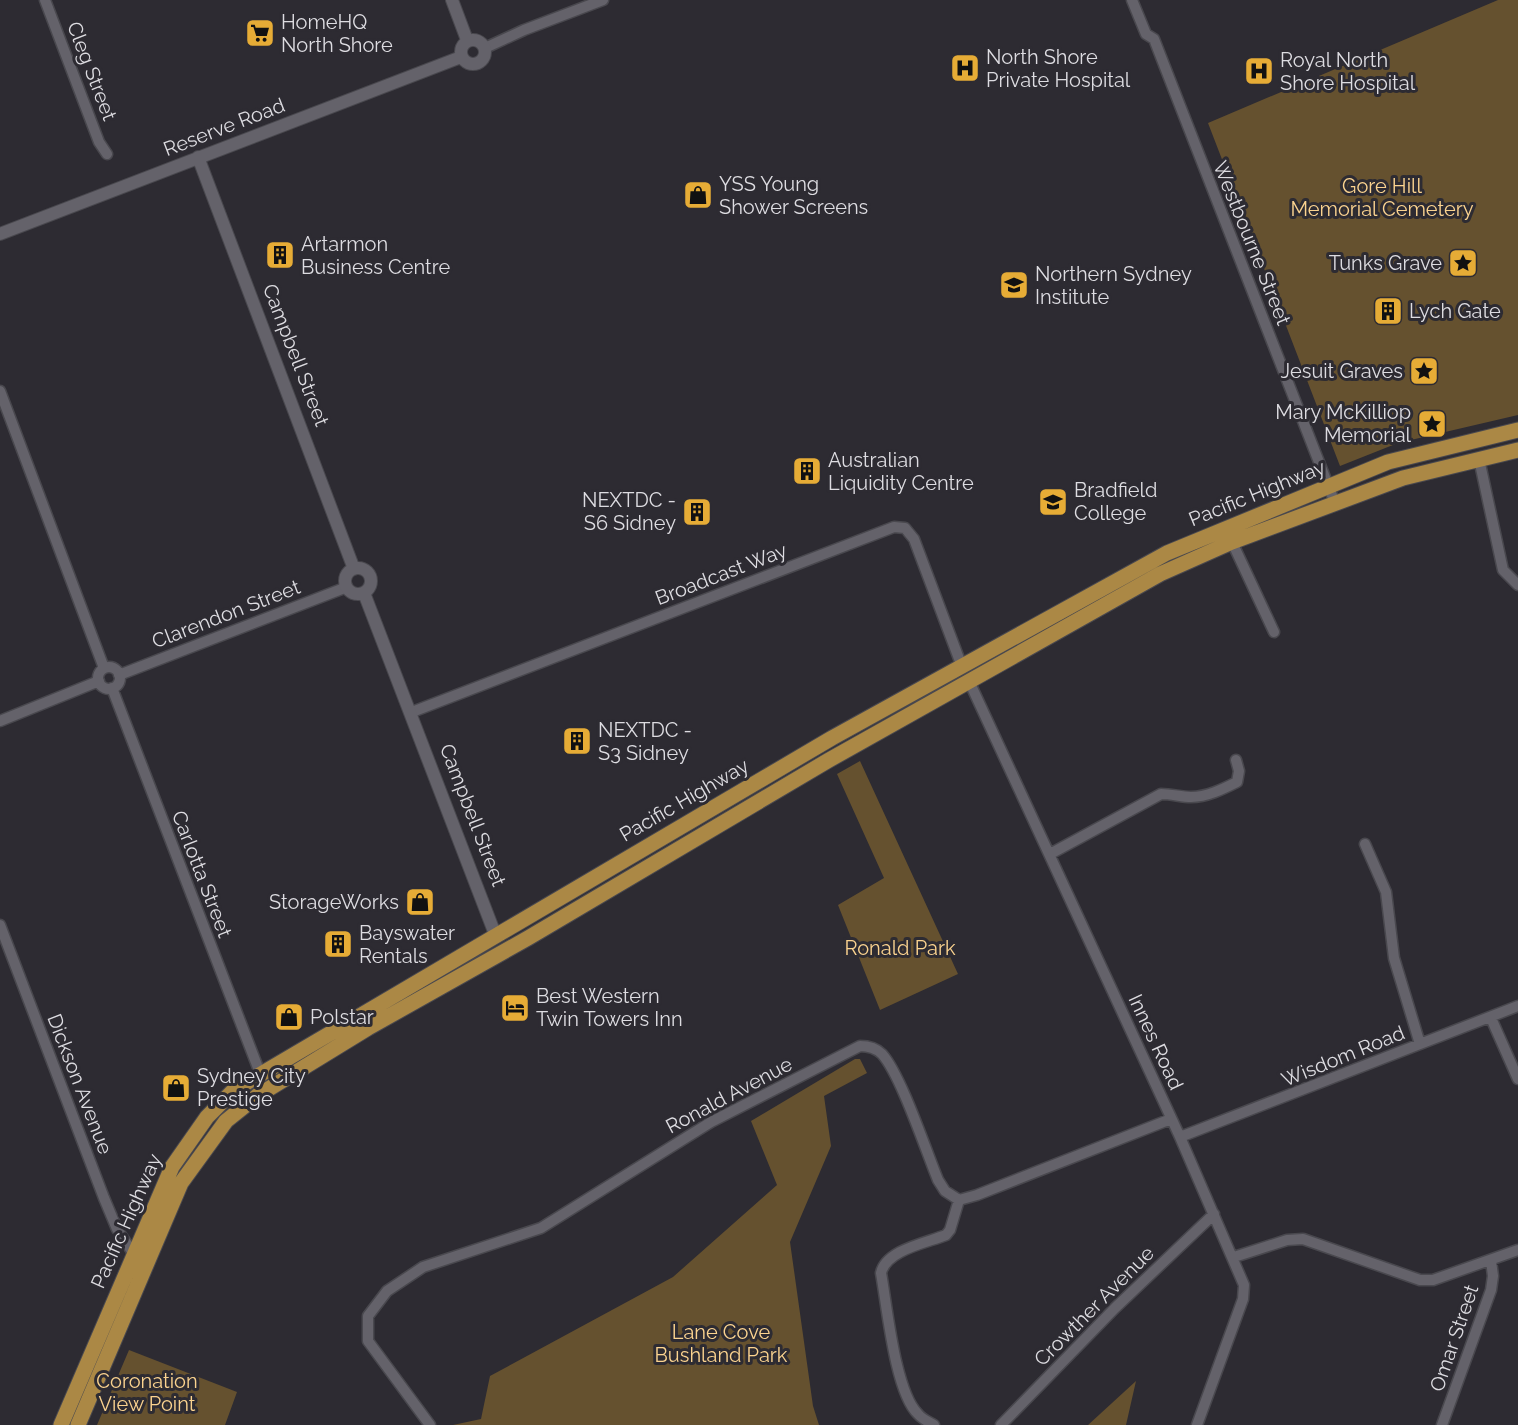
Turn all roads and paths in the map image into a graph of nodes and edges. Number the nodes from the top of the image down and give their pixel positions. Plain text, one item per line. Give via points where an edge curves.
1 (45, 0) edge
2 (452, 0) edge
3 (603, 0) edge
4 (1132, 0) edge
5 (467, 40) junction
6 (485, 48) junction
7 (462, 57) junction
8 (107, 154) dead end
9 (198, 157) junction
10 (0, 234) edge
11 (0, 392) edge
12 (1518, 430) edge
13 (1518, 450) edge
14 (1479, 459) junction
15 (1329, 486) junction
16 (1335, 503) junction
17 (1232, 542) junction
18 (354, 568) junction
19 (1518, 585) edge
20 (347, 587) junction
21 (364, 592) junction
22 (1274, 632) dead end
23 (961, 664) junction
24 (104, 668) junction
25 (119, 675) junction
26 (99, 681) junction
27 (969, 681) junction
28 (112, 688) junction
29 (412, 712) junction
30 (0, 721) edge
31 (1236, 760) dead end
32 (1365, 844) dead end
33 (1050, 854) junction
34 (0, 925) edge
35 (495, 934) junction
36 (502, 952) junction
37 (1518, 1006) edge
38 (1491, 1018) junction
39 (1420, 1044) junction
40 (260, 1073) junction
41 (1518, 1079) edge
42 (1171, 1119) junction
43 (1180, 1137) junction
44 (959, 1200) junction
45 (1214, 1214) junction
46 (1518, 1250) edge
47 (133, 1253) junction
48 (1234, 1257) junction
49 (1491, 1262) junction
50 (61, 1425) edge
51 (78, 1425) edge
52 (430, 1425) edge
53 (934, 1425) edge
54 (1001, 1425) edge
55 (1197, 1425) edge
56 (1442, 1425) edge

1 - 8 street, Cleg Street
2 - 5 street
3 - 6 street
4 - 15 street, Westbourne Street via 1146,34 1154,39
5 - 6 street via 480,41
5 - 7 street via 462,46
6 - 7 street via 484,57 475,64
7 - 9 street, Reserve Road
9 - 10 street, Reserve Road
9 - 18 street, Campbell Street
11 - 24 street
12 - 15 main road, Pacific Highway via 1388,462
13 - 14 main road, Pacific Highway
14 - 16 main road, Pacific Highway via 1404,478
14 - 19 street via 1503,570
15 - 16 street, Westbourne Street
15 - 23 main road, Pacific Highway via 1167,553
16 - 17 main road, Pacific Highway
17 - 22 street
17 - 27 main road, Pacific Highway via 1160,574
18 - 20 street via 347,574
18 - 21 street via 363,568 371,578
20 - 21 street via 356,594
20 - 25 street, Clarendon Street
21 - 29 street, Campbell Street
23 - 29 street, Broadcast Way via 914,540 905,528 894,527
23 - 35 main road, Pacific Highway
24 - 25 street via 112,668
24 - 26 street
25 - 28 street
26 - 28 street
26 - 30 street
27 - 33 street, Innes Road
27 - 36 main road, Pacific Highway
28 - 40 street, Carlotta Street
29 - 35 street, Campbell Street
31 - 33 street via 1237,782 1216,792 1190,797 1161,794
32 - 39 street via 1386,891 1394,958
33 - 42 street, Innes Road
34 - 47 street, Dickson Avenue via 104,1198
35 - 36 main road, Campbell Street
35 - 40 main road, Pacific Highway
36 - 51 main road, Pacific Highway via 271,1087 226,1121 174,1196
37 - 38 street, Wisdom Road
38 - 39 street, Wisdom Road
38 - 41 street
39 - 43 street, Wisdom Road
40 - 47 main road, Pacific Highway via 218,1104 188,1142 162,1186
42 - 43 street, Innes Road
42 - 44 street
43 - 45 street, Innes Road
44 - 52 street, Ronald Avenue via 945,1191 938,1180 884,1058 869,1046 860,1046 711,1122 541,1228 423,1267 387,1291 368,1316 368,1341
44 - 53 street via 946,1235 892,1256 881,1273 898,1370 918,1414
45 - 48 street, Innes Road
45 - 54 street, Crowther Avenue
46 - 49 street
47 - 50 main road, Pacific Highway
48 - 49 street via 1287,1240 1303,1239 1420,1280
48 - 55 street, Innes Road via 1244,1285 1243,1299
49 - 56 street, Omar Street via 1491,1290

